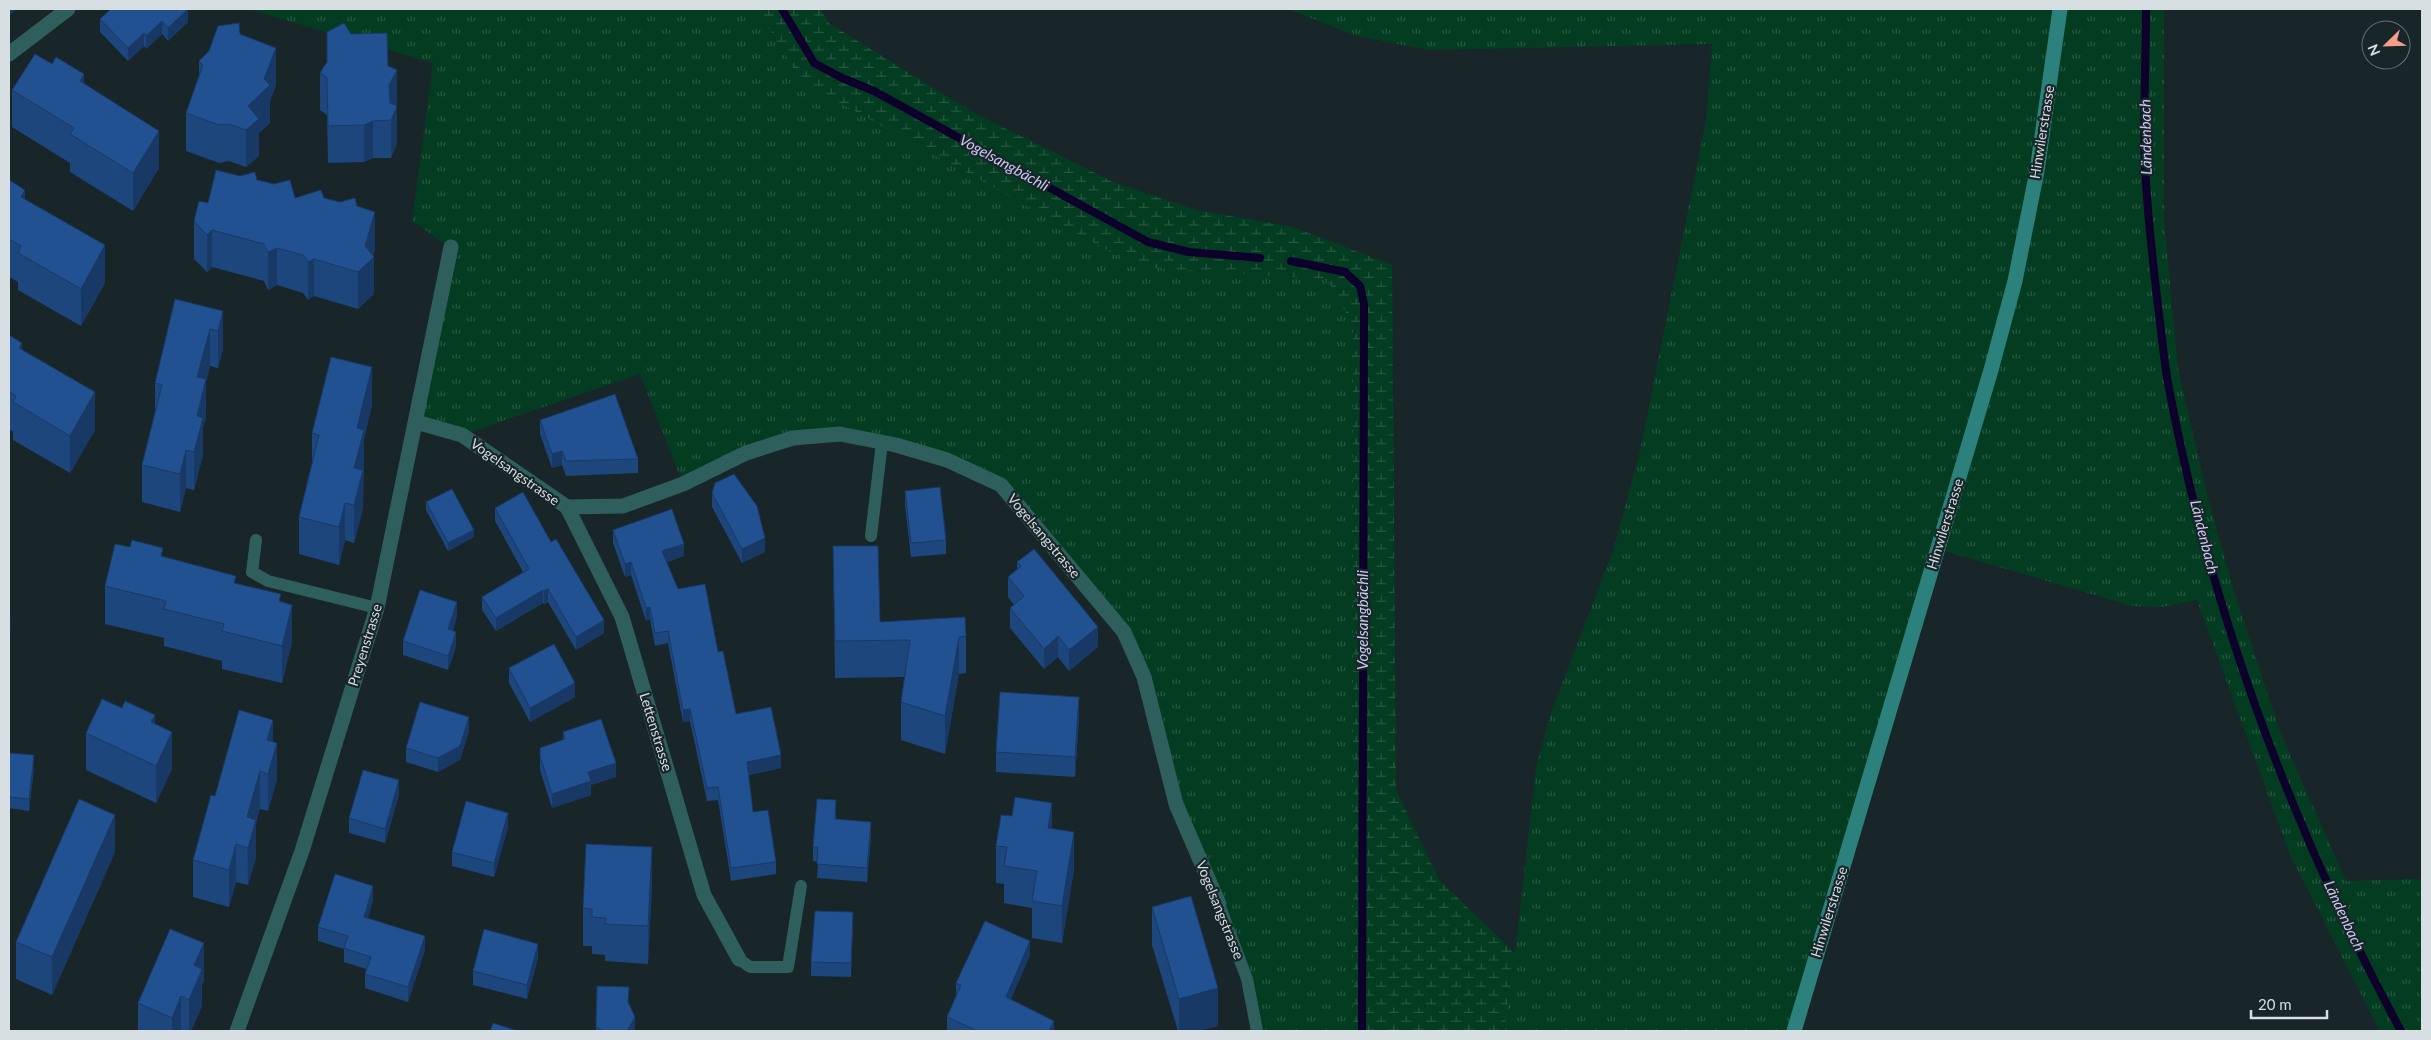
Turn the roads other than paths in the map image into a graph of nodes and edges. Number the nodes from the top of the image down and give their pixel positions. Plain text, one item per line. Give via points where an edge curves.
1 (68, 9) edge
2 (2060, 9) edge
3 (9, 54) edge
4 (451, 247) dead end
5 (416, 422) junction
6 (882, 442) junction
7 (567, 507) junction
8 (872, 536) dead end
9 (256, 540) dead end
10 (377, 608) junction
11 (801, 886) dead end
12 (1219, 904) joint
13 (739, 959) joint
14 (237, 1031) edge
15 (1257, 1031) edge
16 (1794, 1031) edge

1 - 3 street
2 - 16 main road, Hinwilerstrasse via 2037,171 2015,281
4 - 5 street, Preyenstrasse
5 - 7 street, Vogelsangstrasse via 462,435
5 - 10 street, Preyenstrasse
6 - 7 street, Vogelsangstrasse via 840,434 793,438 746,453 683,484 623,506
6 - 8 lane
6 - 12 street, Vogelsangstrasse via 947,460 1001,485 1124,632 1144,677 1176,804
7 - 13 street, Lettenstrasse via 622,617 704,895
9 - 10 lane via 252,572 268,581
10 - 14 street, Preyenstrasse via 302,851
11 - 13 lane via 788,967 750,967
12 - 15 lane, Vogelsangstrasse via 1247,979

